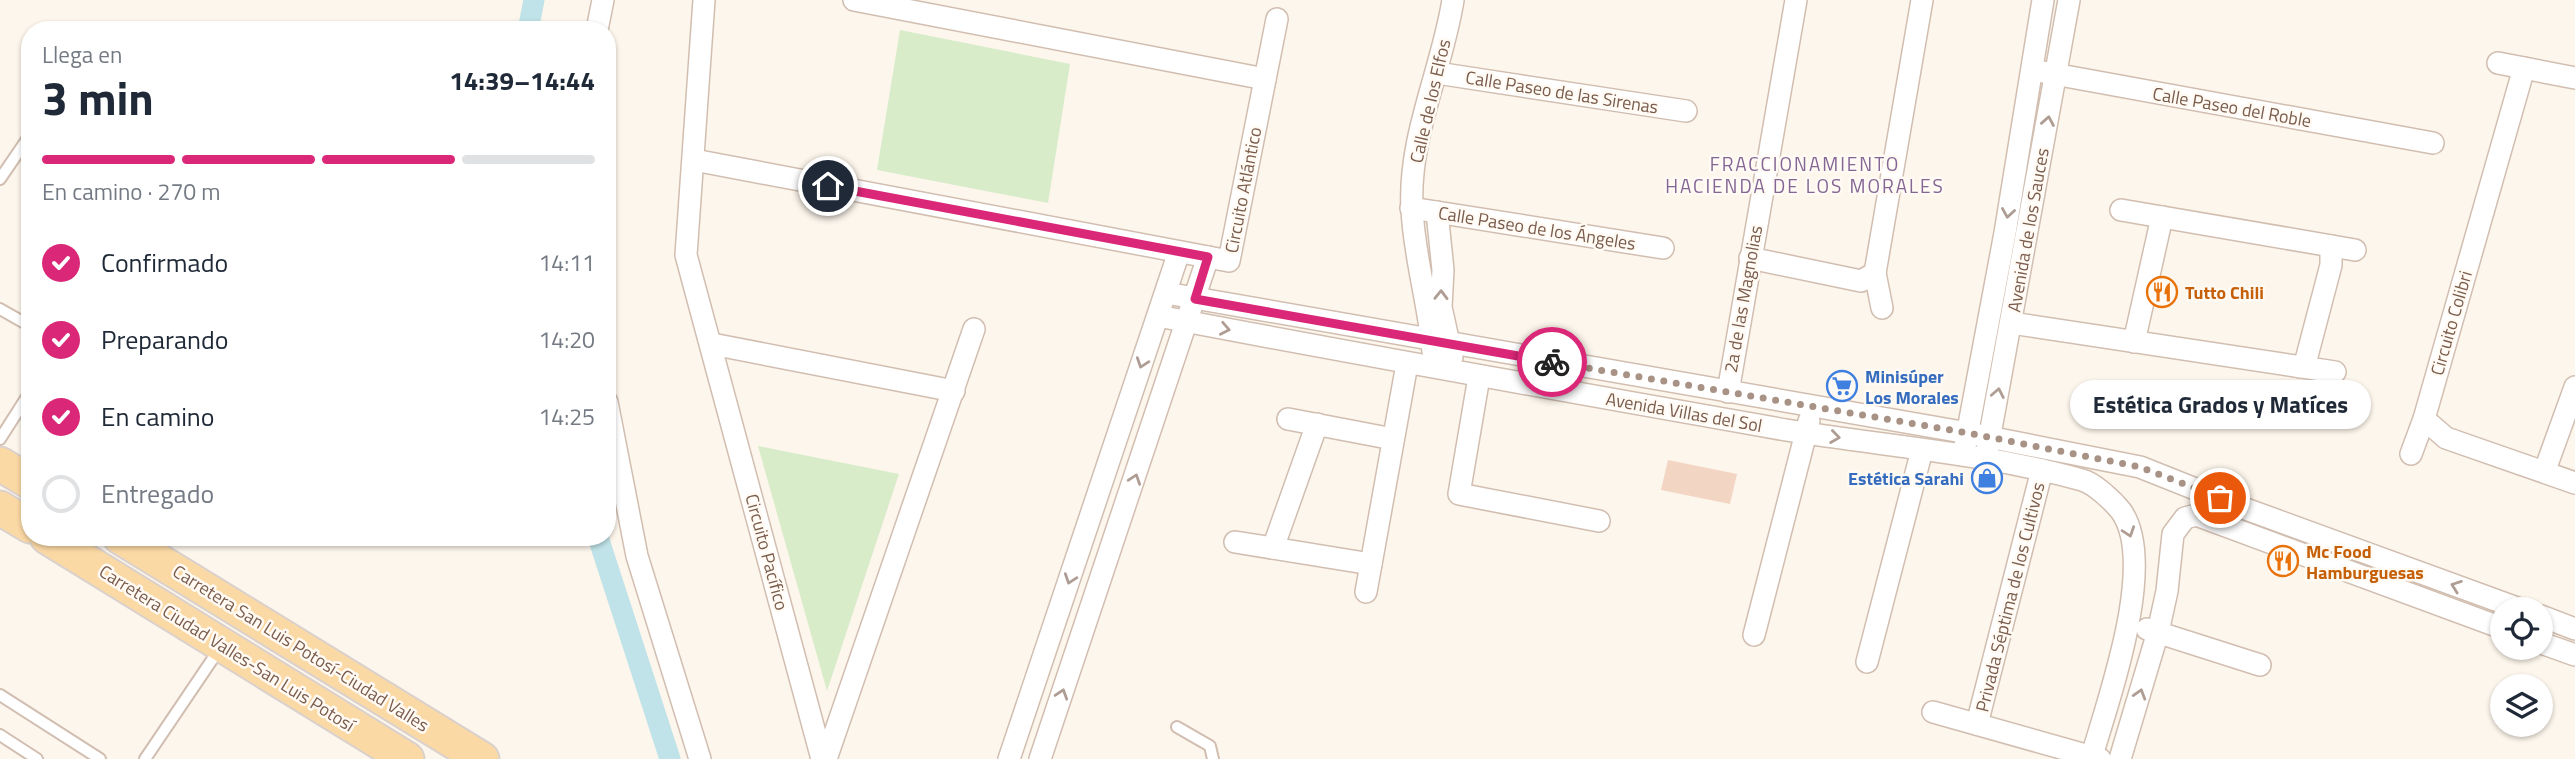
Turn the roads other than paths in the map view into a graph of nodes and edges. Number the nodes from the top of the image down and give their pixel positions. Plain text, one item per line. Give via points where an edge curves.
1 (603, 0) edge
2 (704, 0) edge
3 (854, 0) edge
4 (1453, 0) edge
5 (1796, 0) edge
6 (1922, 0) edge
7 (2043, 0) edge
8 (2069, 0) edge
9 (1277, 19) dead end
10 (599, 21) edge
11 (2498, 63) dead end
12 (2524, 68) junction
13 (2031, 70) junction
14 (1437, 73) junction
15 (2056, 74) junction
16 (2575, 78) edge
17 (1265, 79) junction
18 (1686, 111) dead end
19 (2433, 143) dead end
20 (21, 148) edge
21 (694, 160) junction
22 (0, 179) edge
23 (1412, 208) junction
24 (2121, 210) dead end
25 (1437, 212) junction
26 (2162, 217) junction
27 (2331, 246) junction
28 (1663, 248) dead end
29 (2355, 250) dead end
30 (1179, 252) junction
31 (1208, 257) junction
32 (1750, 258) junction
33 (1875, 274) junction
34 (1166, 293) junction
35 (1195, 299) junction
36 (1882, 307) dead end
37 (0, 309) edge
38 (1158, 316) junction
39 (21, 321) edge
40 (1188, 321) junction
41 (2011, 323) junction
42 (974, 329) dead end
43 (1441, 342) junction
44 (2134, 342) junction
45 (712, 344) junction
46 (1407, 364) junction
47 (2300, 367) junction
48 (1445, 371) junction
49 (2335, 372) dead end
50 (1479, 377) junction
51 (2575, 387) edge
52 (954, 391) junction
53 (1728, 392) junction
54 (21, 406) edge
55 (1813, 407) junction
56 (1288, 419) dead end
57 (2424, 419) junction
58 (1317, 424) junction
59 (1806, 433) junction
60 (1968, 433) junction
61 (1989, 437) junction
62 (0, 439) edge
63 (1394, 439) junction
64 (616, 448) edge
65 (1922, 450) junction
66 (2411, 454) dead end
67 (1964, 457) junction
68 (1985, 460) junction
69 (0, 464) edge
70 (2042, 470) junction
71 (2545, 470) junction
72 (21, 477) edge
73 (2575, 482) edge
74 (2196, 488) junction
75 (0, 508) edge
76 (2196, 515) junction
77 (21, 521) edge
78 (1599, 521) dead end
79 (1235, 542) dead end
80 (2334, 542) junction
81 (61, 546) edge
82 (135, 546) edge
83 (1273, 548) junction
84 (2325, 562) junction
85 (1371, 564) junction
86 (1366, 592) dead end
87 (2490, 598) edge
88 (2553, 621) edge
89 (2128, 623) junction
90 (2490, 624) edge
91 (2575, 629) edge
92 (2158, 632) junction
93 (1754, 635) dead end
94 (1051, 636) junction
95 (1078, 645) junction
96 (222, 646) junction
97 (2553, 647) edge
98 (2575, 655) edge
99 (1867, 662) dead end
100 (2260, 664) dead end
101 (0, 695) edge
102 (1933, 712) dead end
103 (1977, 724) junction
104 (1177, 727) dead end
105 (0, 736) edge
106 (404, 758) edge
107 (2094, 758) edge
108 (37, 759) edge
109 (100, 759) edge
110 (145, 759) edge
111 (482, 759) edge
112 (700, 759) edge
113 (824, 759) edge
114 (1009, 759) edge
115 (1040, 759) edge
116 (1213, 759) edge
117 (2120, 759) edge

1 - 10 street
2 - 21 street
3 - 17 street
4 - 14 street, Calle de los Elfos
5 - 32 street, 2a de las Magnolias
6 - 33 street
7 - 13 street, Avenida de los Sauces
8 - 15 street, Avenida de los Sauces
9 - 17 street, Circuito Atlántico
11 - 12 street
12 - 16 street
12 - 57 street, Circuito Colibri
13 - 15 street, Calle Paseo del Roble
13 -> 60 street, Avenida de los Sauces
14 - 18 street, Calle Paseo de las Sirenas
14 - 23 street, Calle de los Elfos via 1416,155
15 - 19 street, Calle Paseo del Roble
41 -> 15 street, Avenida de los Sauces
17 - 31 street, Circuito Atlántico via 1229,261
20 - 22 lane
21 - 30 street, Circuito Atlántico
21 - 45 street, Circuito Pacífico via 687,255
23 - 25 street, Calle Paseo de los Ángeles
23 - 43 street, Calle de los Elfos via 1419,276
24 - 26 street
25 - 28 street, Calle Paseo de los Ángeles
43 -> 25 street, Calle de los Elfos via 1443,270
26 - 27 street
26 - 44 street
27 - 29 street
27 - 47 street via 2331,264 2306,360
30 - 31 street, Circuito Atlántico
30 - 34 street
31 - 35 street
32 - 33 street via 1861,281
32 - 53 street, 2a de las Magnolias
33 - 36 street
34 - 35 street, Avenida Villas del Sol
34 - 38 street
35 - 40 street
35 - 43 street, Avenida Villas del Sol
37 - 39 lane
38 - 40 street, Avenida Villas del Sol
38 -> 94 street
40 -> 46 street, Avenida Villas del Sol
95 -> 40 street
41 - 44 street
61 -> 41 street, Avenida de los Sauces
42 - 52 street, Circuito Pacífico
43 - 48 street, Calle de los Elfos
43 - 53 street, Avenida Villas del Sol
44 - 47 street
45 - 52 street
45 - 113 street, Circuito Pacífico
46 - 48 street, Avenida Villas del Sol
46 - 63 street
47 - 49 street
48 - 50 street, Avenida Villas del Sol
50 - 59 street, Avenida Villas del Sol
50 - 78 street via 1459,494
51 - 71 street
52 - 113 street, Circuito Pacífico
53 - 55 street, Avenida Villas del Sol
54 - 62 lane
55 - 59 street
55 - 60 street, Avenida Villas del Sol
56 - 58 street
57 - 66 street, Circuito Colibri
57 - 71 street via 2446,438
58 - 63 street
58 - 83 street
59 -> 65 street, Avenida Villas del Sol
59 - 93 street
60 - 61 street, Avenida Villas del Sol
60 - 67 street, Avenida de los Sauces
61 - 68 street, Avenida de los Sauces
61 - 74 street, Avenida Villas del Sol via 2140,467
63 - 85 street
64 - 112 street via 637,556
65 - 67 street, Avenida Villas del Sol
65 - 99 street
67 - 68 street, Avenida Villas del Sol
68 - 70 street, Avenida Villas del Sol
69 - 72 main road
70 -> 89 street, Avenida Villas del Sol via 2087,481 2120,510 2132,535 2136,565
70 - 103 street, Privada Séptima de los Cultivos
71 - 73 street
74 - 76 street
74 - 80 street, Avenida Villas del Sol
75 - 77 main road
76 - 84 street
76 - 92 street via 2185,518 2173,534
79 - 83 street
80 - 84 street
87 -> 80 street, Avenida Villas del Sol
81 - 96 main road, Carretera Ciudad Valles-San Luis Potosí
82 - 111 main road, Carretera San Luis Potosí-Ciudad Valles
83 - 85 street
84 - 90 street
85 - 86 street
88 - 91 street
89 - 92 street
89 - 107 street
92 - 100 street
117 -> 92 street
94 - 95 street
94 - 114 street
115 -> 95 street
96 - 106 main road, Carretera Ciudad Valles-San Luis Potosí
96 - 110 lane
97 - 98 street
101 - 109 lane
102 - 103 street
103 - 107 street
104 - 116 lane via 1210,746
105 - 108 lane

